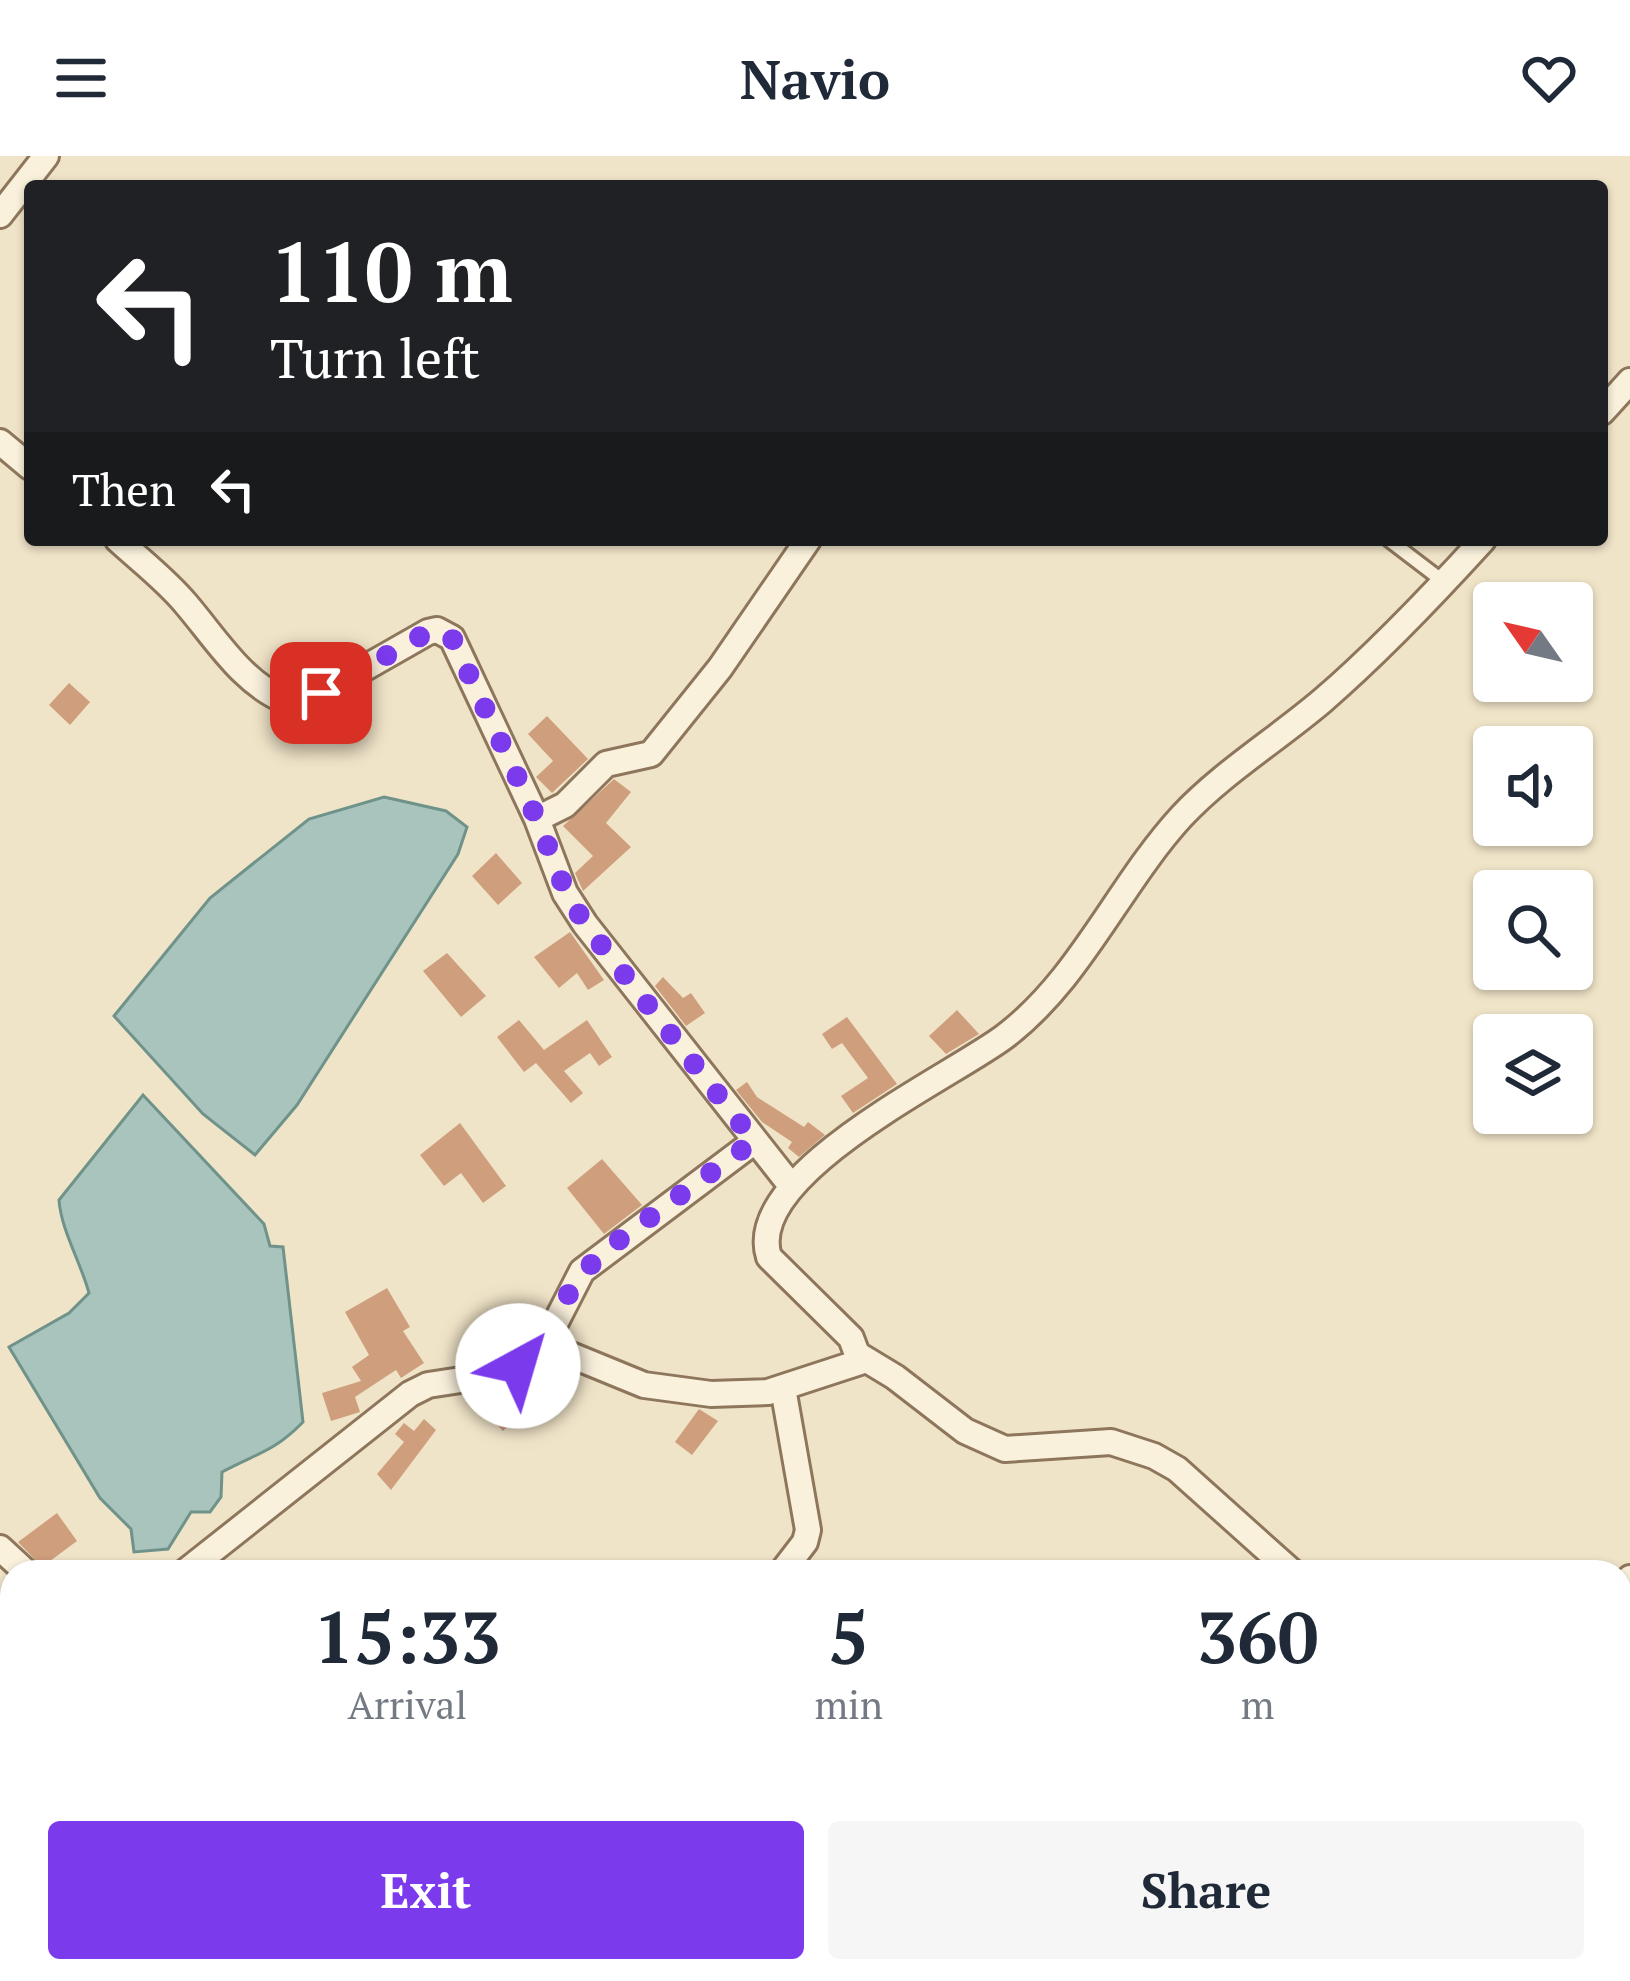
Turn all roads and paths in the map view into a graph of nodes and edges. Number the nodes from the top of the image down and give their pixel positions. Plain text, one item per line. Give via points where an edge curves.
1 (46, 156) edge
2 (27, 180) edge
3 (24, 184) edge
4 (0, 214) edge
5 (1630, 381) edge
6 (1608, 405) edge
7 (0, 442) edge
8 (24, 461) edge
9 (124, 546) edge
10 (804, 546) edge
11 (1397, 546) edge
12 (1477, 546) edge
13 (1444, 582) junction
14 (537, 819) junction
15 (754, 1141) junction
16 (792, 1186) junction
17 (857, 1354) junction
18 (538, 1357) junction
19 (783, 1388) junction
20 (199, 1560) edge
21 (791, 1560) edge
22 (1279, 1560) edge

1 - 2 street
3 - 4 street
5 - 6 street
7 - 8 street
9 - 14 street via 232,661 286,701 321,693 428,632 446,634
10 - 14 street via 650,754 606,764 566,805
11 - 13 lane
12 - 13 street
13 - 16 street via 1322,700 1181,817 1027,1019 839,1143
14 - 15 street via 585,924
15 - 16 street
15 - 18 street via 582,1271
16 - 17 street via 766,1240 769,1257
17 - 19 street via 860,1362
17 - 22 street via 992,1444 1111,1442 1154,1456
18 - 19 street via 573,1354 676,1392
18 - 20 street via 410,1394
19 - 21 street via 808,1530

